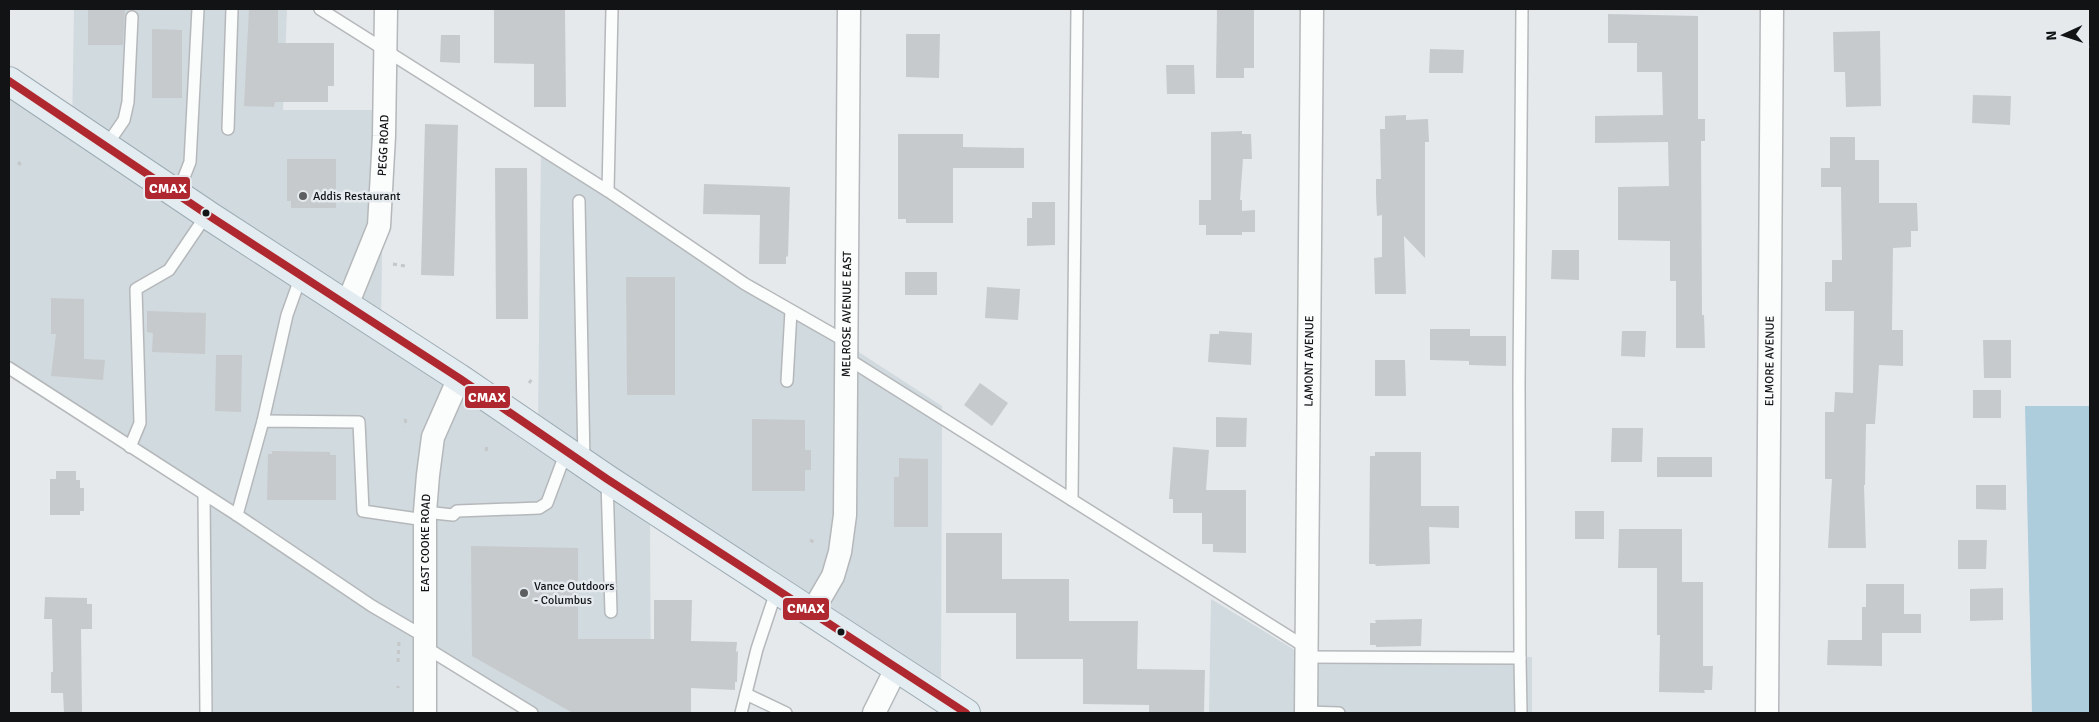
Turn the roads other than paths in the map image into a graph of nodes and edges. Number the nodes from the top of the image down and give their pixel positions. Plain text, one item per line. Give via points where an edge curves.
1 (198, 9) edge
2 (232, 9) edge
3 (320, 9) edge
4 (386, 9) edge
5 (612, 9) edge
6 (849, 9) edge
7 (1077, 9) edge
8 (1312, 9) edge
9 (1522, 9) edge
10 (1772, 9) edge
11 (132, 17) dead end
12 (385, 50) junction
13 (9, 81) edge
14 (228, 129) dead end
15 (106, 146) junction
16 (608, 191) junction
17 (177, 195) junction
18 (579, 201) dead end
19 (207, 214) junction
20 (300, 276) junction
21 (347, 305) junction
22 (791, 310) junction
23 (845, 349) junction
24 (9, 368) edge
25 (459, 378) junction
26 (787, 381) dead end
27 (263, 421) junction
28 (130, 447) junction
29 (575, 458) junction
30 (607, 479) junction
31 (204, 495) junction
32 (1072, 500) junction
33 (237, 515) junction
34 (425, 516) junction
35 (777, 589) junction
36 (611, 612) dead end
37 (812, 612) junction
38 (425, 642) junction
39 (1307, 653) junction
40 (1520, 658) junction
41 (896, 669) junction
42 (746, 694) junction
43 (206, 713) edge
44 (425, 713) edge
45 (532, 713) edge
46 (741, 713) edge
47 (786, 713) edge
48 (874, 713) edge
49 (966, 713) edge
50 (1306, 713) edge
51 (1339, 713) edge
52 (1521, 713) edge
53 (1767, 713) edge

1 - 17 lane via 190,162
2 - 14 lane
3 - 12 lane
4 - 12 street, PEGG ROAD
5 - 16 lane
6 - 23 street, MELROSE AVENUE EAST
7 - 32 lane
8 - 39 street, LAMONT AVENUE
9 - 40 lane
10 - 53 street, ELMORE AVENUE
11 - 15 lane via 128,102 124,120
12 - 16 lane
12 - 21 street, PEGG ROAD via 379,226
13 - 15 main road
15 - 17 main road
16 - 22 lane via 745,284
17 - 19 main road
18 - 29 lane
19 - 20 main road
19 - 28 lane via 169,270 136,289 140,423
20 - 21 main road
20 - 27 lane via 287,315
21 - 25 main road
22 - 23 lane
22 - 26 lane
23 - 32 lane
23 - 37 street, MELROSE AVENUE EAST via 845,515 833,576
24 - 28 lane
25 - 29 main road
25 - 34 street, EAST COOKE ROAD via 433,437
27 - 33 lane
27 - 34 lane via 359,422 363,511
28 - 31 lane
29 - 30 main road
29 - 34 lane via 547,503 539,508 457,511 453,515
30 - 35 main road
30 - 36 lane
31 - 33 lane
31 - 43 lane
32 - 39 lane
33 - 38 lane
34 - 38 street, EAST COOKE ROAD
35 - 37 main road
35 - 42 lane
37 - 41 main road
38 - 44 street, EAST COOKE ROAD
38 - 45 lane
39 - 40 lane
39 - 50 street, LAMONT AVENUE
40 - 52 lane
41 - 48 street
41 - 49 main road
42 - 46 lane
42 - 47 lane
50 - 51 lane

